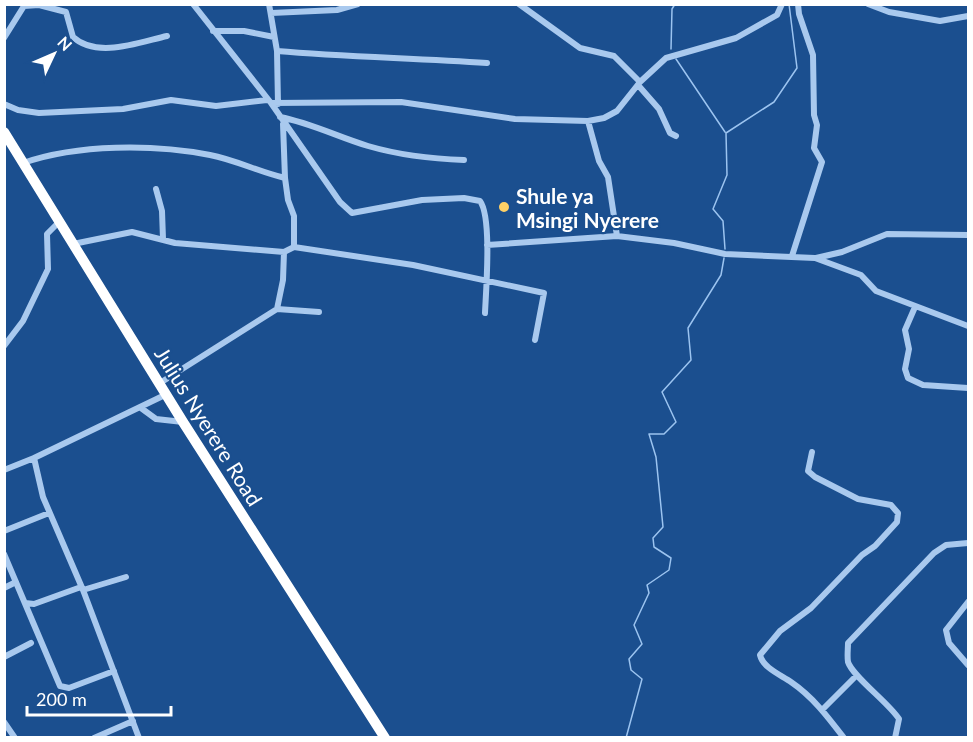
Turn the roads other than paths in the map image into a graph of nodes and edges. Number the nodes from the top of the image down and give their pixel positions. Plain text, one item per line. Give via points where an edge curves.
1 (193, 4) edge
2 (269, 4) edge
3 (358, 4) edge
4 (519, 4) edge
5 (782, 4) edge
6 (798, 4) edge
7 (868, 4) edge
8 (51, 6) edge
9 (271, 13) junction
10 (969, 16) edge
11 (213, 31) junction
12 (167, 36) dead end
13 (274, 37) junction
14 (4, 38) edge
15 (277, 51) junction
16 (487, 63) dead end
17 (639, 84) junction
18 (272, 102) junction
19 (4, 104) edge
20 (280, 117) junction
21 (588, 121) junction
22 (284, 124) junction
23 (4, 132) edge
24 (676, 136) dead end
25 (464, 160) dead end
26 (23, 163) junction
27 (285, 178) junction
28 (156, 189) dead end
29 (59, 222) junction
30 (969, 235) edge
31 (617, 236) junction
32 (163, 239) junction
33 (73, 244) junction
34 (487, 245) junction
35 (294, 247) junction
36 (284, 252) junction
37 (792, 256) junction
38 (815, 258) junction
39 (486, 280) junction
40 (915, 307) junction
41 (277, 309) junction
42 (319, 312) dead end
43 (485, 313) dead end
44 (969, 326) edge
45 (535, 340) dead end
46 (4, 346) edge
47 (160, 382) junction
48 (969, 388) edge
49 (167, 394) junction
50 (141, 408) junction
51 (183, 422) junction
52 (812, 453) dead end
53 (34, 458) junction
54 (4, 470) edge
55 (49, 513) junction
56 (4, 531) edge
57 (969, 543) edge
58 (4, 554) edge
59 (126, 577) dead end
60 (16, 582) junction
61 (4, 588) edge
62 (82, 588) junction
63 (969, 602) edge
64 (25, 603) junction
65 (31, 643) dead end
66 (4, 657) edge
67 (969, 665) edge
68 (114, 671) junction
69 (857, 675) junction
70 (822, 710) junction
71 (133, 721) junction
72 (4, 722) edge
73 (15, 738) edge
74 (94, 738) edge
75 (139, 738) edge
76 (385, 738) edge
77 (844, 738) edge
78 (894, 738) edge

1 - 11 street
2 - 9 street
3 - 9 street via 336,10
4 - 17 street via 580,48 614,56
5 - 17 street via 777,15 736,38 666,58
6 - 37 street via 813,55 817,125 814,148 822,162
7 - 10 street via 940,21
8 - 12 street via 68,13 73,37 93,46 119,46
8 - 14 street via 24,6
9 - 13 street
11 - 13 street
11 - 18 street
13 - 15 street
15 - 16 street
15 - 18 street
17 - 21 street via 617,111
17 - 24 street via 659,109 670,133
18 - 19 street via 216,105 181,99 123,109 39,113
18 - 20 street
18 - 21 street via 401,102 515,119
20 - 22 street
20 - 25 street via 371,147
21 - 31 street via 599,161 608,177
22 - 27 street
22 - 34 street via 352,213 422,200 480,201
23 - 26 highway, Julius Nyerere Road
26 - 27 street via 85,149 171,151 213,156
26 - 29 highway, Julius Nyerere Road
27 - 35 street via 294,216
28 - 32 street
29 - 33 highway, Julius Nyerere Road
29 - 46 street via 47,234 48,269 23,321
30 - 38 street via 887,234
31 - 34 street
31 - 37 street via 724,254
32 - 33 street via 132,232
32 - 36 street
33 - 47 highway, Julius Nyerere Road
34 - 39 street
35 - 36 street
35 - 39 street
36 - 41 street
37 - 38 street
38 - 40 street via 861,276 876,291
39 - 43 street
39 - 45 street via 544,294
40 - 44 street
40 - 48 street via 905,330 909,349 905,374 923,386
41 - 42 street
41 - 47 street
47 - 49 highway, Julius Nyerere Road
49 - 50 street
49 - 51 highway, Julius Nyerere Road
50 - 51 street via 156,419
50 - 53 street
51 - 76 highway, Julius Nyerere Road
52 - 70 street via 809,473 858,498 891,505 899,518 875,546 811,608 780,631 760,655 763,663 794,683
53 - 54 street
53 - 55 street
55 - 56 street
55 - 62 street
57 - 69 street via 946,545 934,553 848,643 848,662
58 - 60 street
59 - 62 street
60 - 61 street
60 - 64 street
62 - 64 street via 34,604
62 - 68 street
63 - 67 street via 946,630 949,643
64 - 68 street via 62,688
65 - 66 street
68 - 71 street
69 - 70 street
69 - 78 street via 899,719
70 - 77 street
71 - 74 street
71 - 75 street
72 - 73 street

